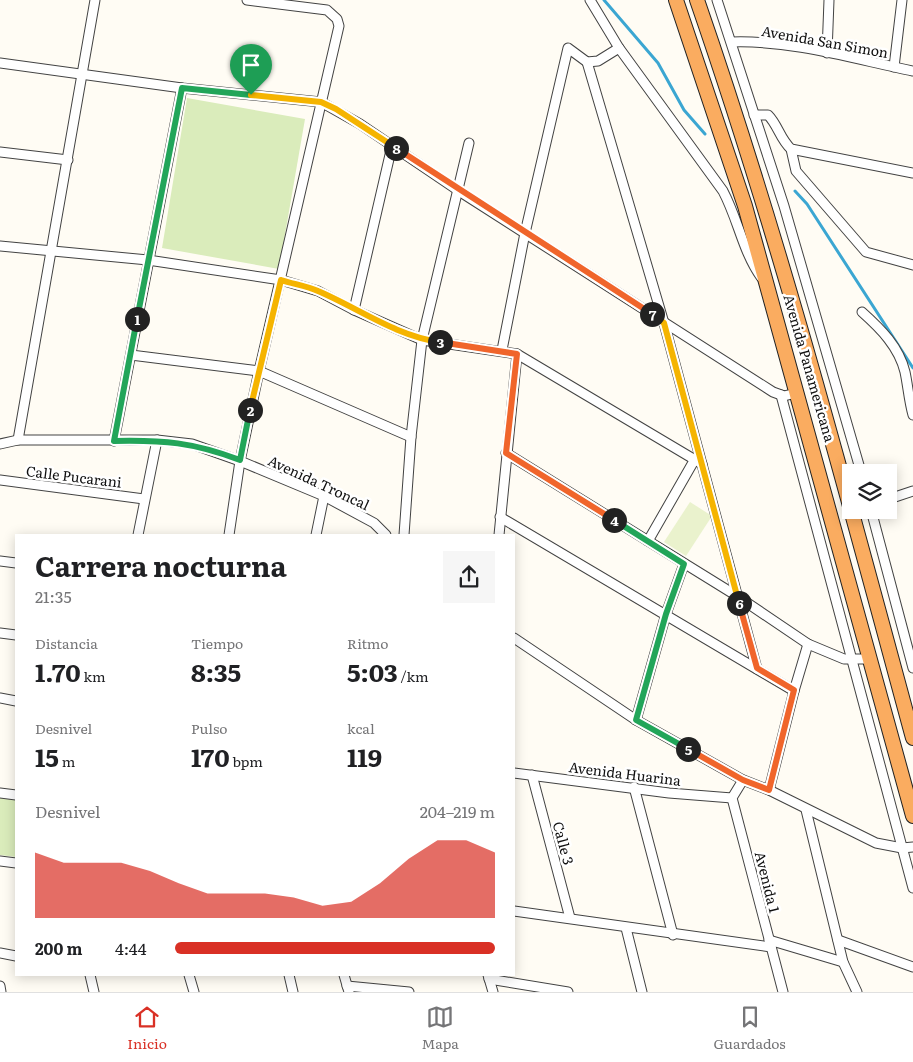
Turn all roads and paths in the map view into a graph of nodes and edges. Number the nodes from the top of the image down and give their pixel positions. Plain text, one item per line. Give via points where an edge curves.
1 (95, 0) edge
2 (247, 0) edge
3 (590, 0) edge
4 (676, 0) edge
5 (696, 0) edge
6 (717, 0) edge
7 (829, 0) edge
8 (902, 0) edge
9 (732, 42) junction
10 (619, 48) junction
11 (827, 53) junction
12 (0, 62) edge
13 (588, 62) junction
14 (894, 67) junction
15 (913, 71) edge
16 (83, 72) junction
17 (182, 88) junction
18 (321, 102) junction
19 (754, 115) junction
20 (470, 143) dead end
21 (392, 146) junction
22 (791, 149) junction
23 (0, 152) edge
24 (68, 160) junction
25 (913, 174) edge
26 (459, 191) junction
27 (525, 233) junction
28 (0, 246) edge
29 (52, 252) junction
30 (148, 260) junction
31 (913, 265) edge
32 (281, 280) junction
33 (766, 283) junction
34 (354, 310) junction
35 (862, 312) dead end
36 (664, 323) junction
37 (422, 340) junction
38 (502, 350) junction
39 (517, 354) junction
40 (131, 355) junction
41 (258, 371) junction
42 (796, 393) junction
43 (781, 395) junction
44 (913, 415) edge
45 (411, 437) junction
46 (18, 440) junction
47 (157, 440) junction
48 (114, 441) junction
49 (0, 444) edge
50 (506, 453) junction
51 (240, 460) junction
52 (699, 462) junction
53 (858, 464) edge
54 (842, 479) edge
55 (0, 480) edge
56 (913, 491) edge
57 (324, 496) junction
58 (897, 496) edge
59 (144, 498) junction
60 (500, 517) junction
61 (853, 519) edge
62 (873, 519) edge
63 (138, 534) edge
64 (229, 534) edge
65 (316, 534) edge
66 (385, 534) edge
67 (404, 534) edge
68 (499, 534) edge
69 (648, 541) junction
70 (0, 561) edge
71 (15, 563) edge
72 (684, 564) junction
73 (737, 596) junction
74 (666, 614) junction
75 (0, 633) edge
76 (15, 635) edge
77 (515, 639) edge
78 (808, 644) junction
79 (852, 659) junction
80 (870, 659) junction
81 (757, 668) junction
82 (913, 668) edge
83 (794, 690) junction
84 (0, 698) edge
85 (15, 701) edge
86 (636, 720) junction
87 (913, 738) edge
88 (515, 772) edge
89 (532, 775) junction
90 (743, 780) junction
91 (634, 787) junction
92 (769, 790) junction
93 (0, 793) edge
94 (15, 795) edge
95 (732, 798) junction
96 (806, 810) junction
97 (913, 816) edge
98 (913, 847) edge
99 (902, 848) junction
100 (0, 861) edge
101 (15, 863) edge
102 (913, 888) edge
103 (515, 911) edge
104 (570, 918) junction
105 (626, 928) junction
106 (674, 935) junction
107 (838, 940) junction
108 (770, 944) junction
109 (0, 953) edge
110 (15, 956) edge
111 (843, 962) junction
112 (913, 968) edge
113 (90, 976) edge
114 (189, 976) edge
115 (289, 976) edge
116 (344, 976) edge
117 (489, 977) edge
118 (0, 986) edge
119 (348, 989) edge
120 (1, 992) edge
121 (94, 992) edge
122 (194, 992) edge
123 (293, 992) edge
124 (410, 992) edge
125 (493, 992) edge
126 (568, 992) edge
127 (642, 992) edge
128 (783, 992) edge
129 (857, 992) edge

1 - 16 street
2 - 18 street via 327,10 337,18 339,26
3 - 10 street, Avenida Panamericana
4 - 33 highway, Avenida Panamericana via 745,206
5 - 54 highway, Avenida Panamericana via 744,140
6 - 9 street, Avenida Panamericana
7 - 11 street
8 - 14 street
9 - 11 street, Avenida San Simon
9 - 19 street, Avenida Panamericana
10 - 13 street via 598,61
10 - 33 street, Avenida Panamericana via 723,191 735,213 753,265
11 - 14 street, Avenida San Simon
12 - 16 street
13 - 27 street via 568,48
13 - 36 street
14 - 15 street, Avenida San Simon
16 - 17 street
16 - 24 street
17 - 18 street
17 - 30 street
18 - 21 street
18 - 32 street
19 - 22 street via 768,115
19 - 53 street, Avenida Panamericana via 784,206
20 - 26 street
21 - 26 street
21 - 34 street
22 - 25 street
22 - 31 street via 796,171 866,252
23 - 24 street
24 - 29 street
26 - 27 street
26 - 37 street
27 - 36 street
27 - 38 street
28 - 29 street
29 - 30 street
29 - 46 street
30 - 32 street
30 - 40 street
32 - 34 street via 318,291
32 - 41 street
33 - 42 highway, Avenida Panamericana
34 - 37 street
35 - 44 street via 884,332 897,352 905,371
36 - 43 street
36 - 52 street
37 - 38 street
37 - 45 street
38 - 39 street
39 - 50 street
39 - 52 street
40 - 41 street
40 - 48 street
41 - 45 street
41 - 51 street
42 - 43 street
42 - 80 highway, Avenida Panamericana
43 - 79 street
45 - 67 street
46 - 48 street, Avenida Troncal
46 - 49 street, Avenida Troncal
47 - 48 street, Avenida Troncal
47 - 51 street, Avenida Troncal via 192,444
47 - 59 street
50 - 60 street
50 - 69 street
51 - 57 street, Avenida Troncal
51 - 64 street
52 - 69 street
52 - 73 street
55 - 59 street, Calle Pucarani
56 - 58 street
57 - 65 street
57 - 66 street, Avenida Troncal via 374,523
59 - 63 street
60 - 68 street
60 - 74 street
61 - 87 highway, Avenida Panamericana
62 - 82 street
69 - 72 street
70 - 71 street
72 - 73 street
72 - 74 street
73 - 78 street
73 - 81 street
74 - 81 street
74 - 86 street
75 - 76 street
77 - 86 street
78 - 79 street via 832,656
78 - 83 street
79 - 80 street
79 - 99 street
80 - 97 highway, Avenida Panamericana
81 - 83 street
83 - 92 street
84 - 85 street
86 - 90 street
88 - 89 street, Avenida Huarina
89 - 91 street, Avenida Huarina
89 - 104 street, Calle 3
90 - 92 street
90 - 95 street
91 - 95 street, Avenida Huarina
91 - 106 street
92 - 96 street
93 - 94 street
95 - 108 street, Avenida 1
96 - 99 street via 876,843
96 - 107 street
98 - 99 street
99 - 102 street
100 - 101 street
103 - 104 street
104 - 105 street
105 - 106 street
105 - 127 street
106 - 108 street
107 - 111 street
107 - 112 street
108 - 111 street
108 - 128 street, Avenida 1
109 - 110 street
111 - 129 street
113 - 121 street
114 - 122 street
115 - 123 street
116 - 119 street
117 - 125 street
117 - 126 street
118 - 120 street
119 - 124 street

